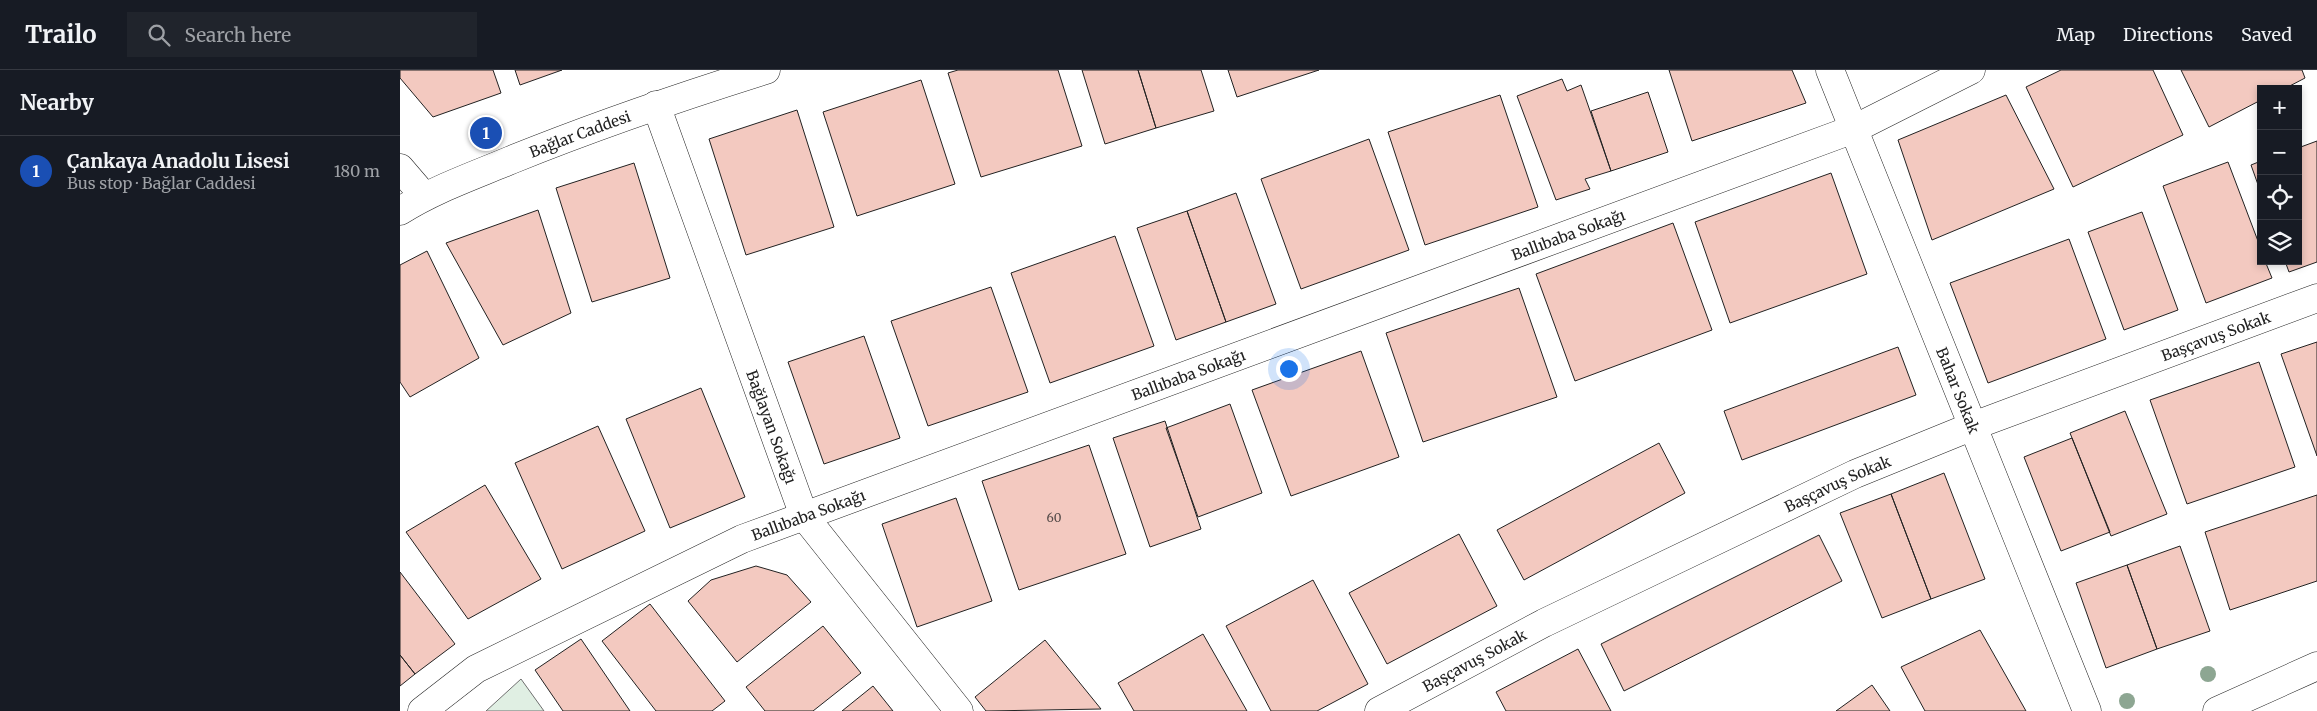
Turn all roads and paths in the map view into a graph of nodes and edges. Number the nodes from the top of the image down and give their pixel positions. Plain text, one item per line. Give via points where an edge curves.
1 (766, 70) edge
2 (1830, 70) edge
3 (1971, 70) edge
4 (656, 105) junction
5 (1854, 129) junction
6 (400, 168) edge
7 (424, 196) junction
8 (400, 211) edge
9 (2317, 298) edge
10 (1973, 426) junction
11 (804, 516) junction
12 (2317, 666) edge
13 (422, 711) edge
14 (959, 711) edge
15 (1379, 711) edge
16 (2087, 711) edge
17 (2217, 711) edge

1 - 4 street, Bağlar Caddesi
2 - 5 street, Bahar Sokak
3 - 5 street, Ballıbaba Sokağı
4 - 7 street, Bağlar Caddesi
4 - 11 street, Bağlayan Sokağı
5 - 10 street, Bahar Sokak
5 - 11 street, Ballıbaba Sokağı
6 - 7 street
7 - 8 street, Bağlar Caddesi
9 - 10 street, Başçavuş Sokak
10 - 15 street, Başçavuş Sokak via 1855,474 1775,512 1544,623
10 - 16 street, Bahar Sokak
11 - 13 street, Ballıbaba Sokağı via 742,539 476,669
11 - 14 street, Bağlayan Sokağı
12 - 17 street

